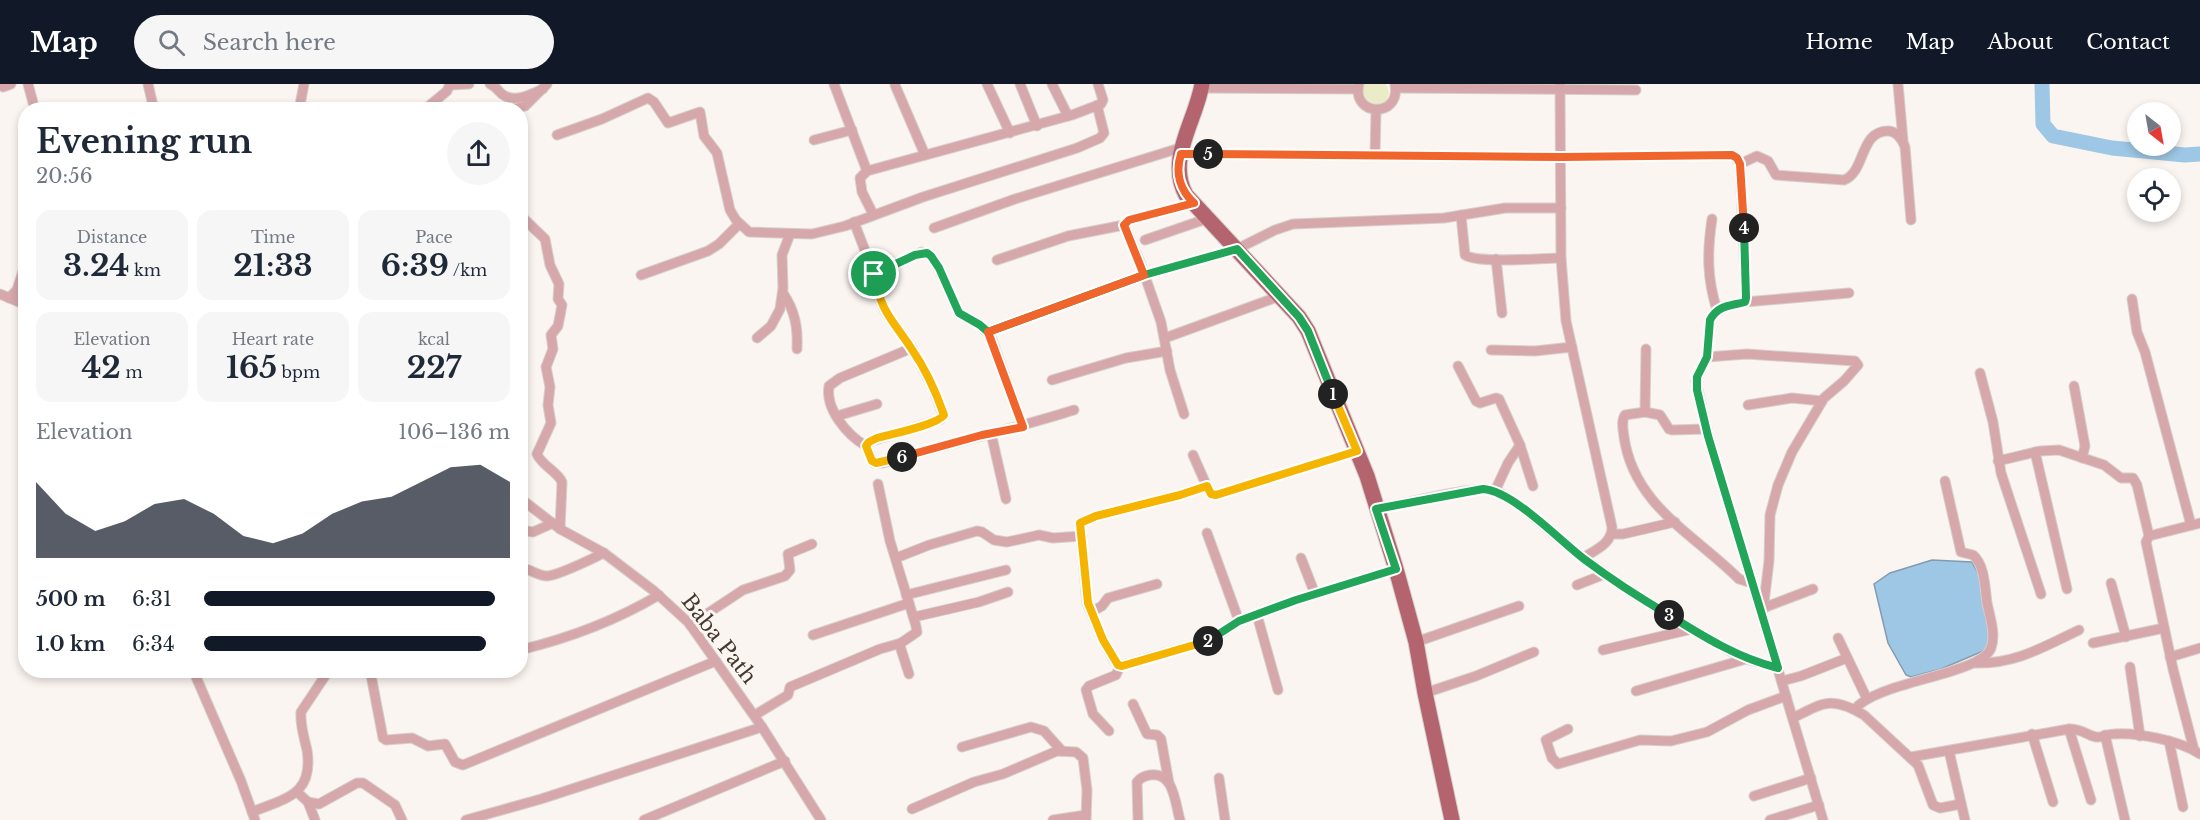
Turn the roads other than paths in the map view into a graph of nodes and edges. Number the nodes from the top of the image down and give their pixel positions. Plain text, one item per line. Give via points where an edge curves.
1 (28, 84) edge
2 (148, 84) edge
3 (304, 84) edge
4 (469, 84) edge
5 (490, 84) edge
6 (834, 84) edge
7 (987, 84) edge
8 (1020, 84) edge
9 (1052, 84) edge
10 (1098, 84) edge
11 (1898, 84) edge
12 (451, 85) edge
13 (895, 85) edge
14 (1202, 86) edge
15 (1396, 86) edge
16 (1560, 86) edge
17 (545, 87) edge
18 (1359, 87) edge
19 (1636, 90) dead end
20 (33, 102) edge
21 (152, 102) edge
22 (301, 102) edge
23 (434, 102) edge
24 (528, 103) edge
25 (1097, 105) junction
26 (1376, 110) junction
27 (1068, 116) junction
28 (1037, 126) junction
29 (852, 129) junction
30 (1010, 133) junction
31 (557, 135) dead end
32 (814, 140) dead end
33 (1903, 141) junction
34 (1182, 151) junction
35 (925, 155) junction
36 (1375, 155) junction
37 (1562, 157) junction
38 (1740, 164) junction
39 (867, 171) junction
40 (1194, 203) junction
41 (1561, 208) junction
42 (873, 214) junction
43 (1461, 215) junction
44 (1209, 218) junction
45 (1712, 219) dead end
46 (1911, 220) dead end
47 (854, 222) junction
48 (528, 223) edge
49 (739, 224) junction
50 (1124, 225) junction
51 (934, 228) dead end
52 (790, 234) junction
53 (1145, 240) dead end
54 (1237, 249) junction
55 (1560, 258) junction
56 (1496, 259) junction
57 (998, 260) dead end
58 (874, 274) junction
59 (641, 275) dead end
60 (1144, 275) junction
61 (18, 287) edge
62 (1849, 292) dead end
63 (783, 293) junction
64 (4, 296) edge
65 (1280, 296) junction
66 (2132, 300) dead end
67 (18, 302) edge
68 (1745, 302) junction
69 (1717, 310) junction
70 (1502, 313) dead end
71 (988, 332) junction
72 (757, 338) dead end
73 (1165, 339) junction
74 (1572, 347) junction
75 (912, 348) junction
76 (797, 349) dead end
77 (1646, 349) dead end
78 (1491, 350) dead end
79 (1167, 351) junction
80 (1707, 357) junction
81 (1458, 366) dead end
82 (1980, 373) dead end
83 (1052, 380) dead end
84 (2074, 386) dead end
85 (1822, 401) junction
86 (877, 404) dead end
87 (1748, 405) dead end
88 (1074, 410) dead end
89 (1645, 412) junction
90 (1184, 414) dead end
91 (837, 416) junction
92 (1023, 427) junction
93 (1707, 429) junction
94 (991, 433) junction
95 (1520, 445) junction
96 (866, 446) junction
97 (1357, 451) junction
98 (2035, 452) junction
99 (1193, 455) dead end
100 (2082, 458) junction
101 (1998, 461) junction
102 (1945, 482) dead end
103 (878, 484) dead end
104 (1207, 486) junction
105 (1533, 486) dead end
106 (1495, 491) junction
107 (1006, 499) dead end
108 (528, 504) edge
109 (1376, 509) junction
110 (1675, 522) junction
111 (2196, 524) edge
112 (556, 526) junction
113 (528, 531) edge
114 (1207, 534) dead end
115 (1612, 534) junction
116 (1082, 536) junction
117 (2149, 536) junction
118 (812, 544) dead end
119 (604, 553) junction
120 (896, 558) junction
121 (1301, 558) dead end
122 (1583, 558) junction
123 (528, 568) edge
124 (1396, 569) junction
125 (1006, 570) dead end
126 (1605, 574) junction
127 (1752, 583) junction
128 (2111, 583) dead end
129 (1157, 584) dead end
130 (1577, 585) dead end
131 (1813, 589) dead end
132 (2067, 590) dead end
133 (1008, 592) dead end
134 (1315, 594) junction
135 (2041, 594) dead end
136 (659, 595) junction
137 (908, 599) junction
138 (1519, 606) dead end
139 (1091, 612) junction
140 (1763, 613) junction
141 (1257, 615) junction
142 (914, 617) junction
143 (1239, 621) junction
144 (690, 625) junction
145 (2164, 628) junction
146 (1692, 629) junction
147 (2079, 630) dead end
148 (813, 635) dead end
149 (2126, 637) junction
150 (1838, 638) dead end
151 (1416, 642) junction
152 (902, 643) junction
153 (2093, 643) dead end
154 (528, 648) edge
155 (2200, 648) edge
156 (1603, 650) dead end
157 (1534, 652) dead end
158 (2170, 657) junction
159 (1847, 658) junction
160 (1746, 659) junction
161 (716, 661) junction
162 (1973, 663) junction
163 (1120, 666) junction
164 (2130, 667) dead end
165 (1778, 668) junction
166 (909, 674) dead end
167 (196, 678) edge
168 (324, 678) edge
169 (372, 678) edge
170 (1782, 681) junction
171 (1278, 690) dead end
172 (1636, 691) dead end
173 (1425, 693) junction
174 (1786, 696) junction
175 (1867, 699) junction
176 (1133, 704) dead end
177 (1855, 710) junction
178 (755, 716) junction
179 (1793, 718) junction
180 (762, 727) junction
181 (1568, 729) dead end
182 (2069, 729) junction
183 (1109, 731) dead end
184 (2032, 734) junction
185 (2105, 735) junction
186 (2140, 736) junction
187 (2169, 741) junction
188 (962, 747) dead end
189 (1062, 751) junction
190 (1949, 751) junction
191 (2197, 752) edge
192 (1911, 757) junction
193 (784, 760) junction
194 (1218, 778) dead end
195 (1811, 778) junction
196 (1170, 785) junction
197 (297, 792) junction
198 (1754, 796) dead end
199 (2091, 800) dead end
200 (308, 802) junction
201 (2053, 802) dead end
202 (1961, 804) junction
203 (1819, 805) junction
204 (2183, 807) dead end
205 (912, 808) dead end
206 (253, 816) edge
207 (1086, 817) edge
208 (315, 820) edge
209 (402, 820) edge
210 (466, 820) edge
211 (644, 820) edge
212 (821, 820) edge
213 (1053, 820) edge
214 (1138, 820) edge
215 (1180, 820) edge
216 (1225, 820) edge
217 (1452, 820) edge
218 (1770, 820) edge
219 (1823, 820) edge
220 (1965, 820) edge
221 (2125, 820) edge

1 - 20 street
2 - 21 street
3 - 22 street
4 - 12 street
5 - 17 street via 503,96 513,98
6 - 29 street
7 - 30 street
8 - 28 street
9 - 27 street
10 - 25 street via 1103,100
11 - 33 street
12 - 23 street
13 - 35 street
14 - 18 street
14 - 34 main road
15 - 16 street
15 - 26 street via 1391,104
16 - 19 street
16 - 37 street
17 - 24 street
18 - 26 street via 1361,101
25 - 27 street
25 - 42 street via 1104,134 1100,138
26 - 36 street
27 - 28 street
28 - 30 street
29 - 32 street
29 - 39 street
30 - 35 street
31 - 49 street via 648,98 668,123 700,112 704,136 717,153 730,210
33 - 38 street via 1895,132 1877,134 1851,176 1844,180 1776,175 1768,161 1757,156
33 - 46 street
34 - 36 street
34 - 40 main road via 1178,167 1180,185
34 - 51 street via 1015,199
35 - 39 street
36 - 37 street
37 - 38 street via 1732,155
37 - 41 street
38 - 68 street
39 - 42 street via 860,178 860,185
40 - 44 main road
40 - 50 street via 1129,220
41 - 43 street via 1505,208
41 - 55 street
42 - 47 street
43 - 54 street via 1293,224
43 - 56 street via 1465,255
44 - 53 street
44 - 54 main road
45 - 69 street via 1708,271
47 - 52 street via 812,234
47 - 58 street
48 - 112 street via 544,238 562,305 558,326 551,335 552,351 547,364 551,423 537,454 561,479
49 - 52 street via 749,232
49 - 59 street via 708,250
50 - 57 street via 1068,236
50 - 60 street
52 - 63 street via 782,255
54 - 60 street
54 - 65 main road
55 - 56 street
55 - 74 street
56 - 70 street
58 - 71 street via 927,253 939,268 959,313
58 - 75 street via 885,311
60 - 71 street
60 - 73 street
61 - 64 street
62 - 68 street
63 - 72 street via 771,326
63 - 76 street via 794,311
64 - 67 street
65 - 73 street
65 - 97 main road via 1308,331
66 - 111 street via 2137,332
68 - 69 street
69 - 80 street via 1710,320
71 - 92 street
73 - 79 street
74 - 78 street
74 - 115 street
75 - 91 street via 831,382 828,398
75 - 96 street via 943,417 877,438
77 - 89 street
79 - 83 street via 1126,358
79 - 90 street
80 - 85 street via 1747,354 1857,363
80 - 93 street via 1696,381
81 - 95 street via 1476,401 1499,399
82 - 101 street
84 - 100 street via 2085,446
85 - 87 street via 1792,398
85 - 140 street via 1792,452 1774,500
86 - 91 street
88 - 92 street
89 - 93 street via 1660,416 1672,430
89 - 110 street via 1623,417 1626,447 1641,486
91 - 96 street via 847,432
92 - 94 street
93 - 127 street
94 - 96 street via 879,464 872,461
94 - 107 street
95 - 105 street
95 - 106 street
97 - 104 street via 1216,495
97 - 109 main road
98 - 100 street via 2059,450
98 - 101 street
98 - 132 street
99 - 104 street
100 - 117 street via 2104,465 2121,478 2136,481
101 - 135 street
102 - 162 street via 1959,549 1977,558 1980,566 1992,629 1988,654
103 - 120 street
104 - 116 street via 1081,521
106 - 109 street via 1474,490
106 - 122 street
108 - 112 street, Baba Path
109 - 124 main road
110 - 115 street
110 - 127 street via 1739,579
111 - 117 street
112 - 113 street
112 - 119 street, Baba Path
114 - 143 street
115 - 122 street via 1605,544
116 - 120 street via 1039,535 1007,543 977,531
116 - 139 street
117 - 145 street via 2146,542
118 - 144 street via 788,554 790,570 785,576 742,590
119 - 123 street via 551,575
119 - 136 street, Baba Path
120 - 137 street
121 - 134 street
122 - 126 street
124 - 134 street
124 - 151 main road
125 - 137 street
126 - 130 street
126 - 146 street
127 - 140 street
128 - 149 street
129 - 139 street via 1108,598
131 - 140 street
133 - 142 street
134 - 141 street
136 - 144 street, Baba Path
136 - 154 street via 591,629
137 - 142 street
137 - 148 street
138 - 151 street
139 - 163 street
140 - 165 street
141 - 143 street
141 - 171 street
142 - 152 street via 917,632
143 - 163 street via 1213,639
144 - 161 street, Baba Path
145 - 149 street
145 - 158 street
146 - 156 street
146 - 160 street
147 - 162 street via 2019,658
149 - 153 street
150 - 159 street
151 - 173 main road
152 - 166 street
152 - 178 street via 790,687 788,695
155 - 158 street
157 - 173 street
158 - 191 street
159 - 170 street
159 - 175 street
160 - 165 street
160 - 172 street
161 - 169 street via 463,765 455,762 445,744 428,746 412,738 383,738
161 - 178 street, Baba Path
162 - 175 street
163 - 183 street via 1116,675 1086,688 1093,714
164 - 186 street
165 - 170 street
167 - 206 street
168 - 197 street via 302,712 307,753 305,781
170 - 174 street
173 - 217 main road
174 - 179 street
174 - 181 street via 1748,710 1707,732 1671,741 1640,740 1558,764 1546,741
175 - 177 street
176 - 196 street via 1147,734 1161,739
177 - 179 street via 1826,702
177 - 192 street
178 - 180 street, Baba Path
179 - 195 street
180 - 193 street, Baba Path
180 - 210 street
182 - 184 street
182 - 185 street via 2096,737
182 - 199 street
184 - 190 street
184 - 201 street
185 - 186 street
185 - 221 street
186 - 187 street
187 - 191 street
187 - 204 street
188 - 189 street via 1031,727 1044,731
189 - 205 street
189 - 207 street via 1076,752 1083,758
190 - 192 street
190 - 202 street
192 - 202 street via 1933,805 1940,808
193 - 211 street
193 - 212 street, Baba Path
194 - 216 street
195 - 198 street
195 - 203 street
196 - 214 street via 1159,775 1139,779
196 - 215 street
197 - 200 street
197 - 206 street
200 - 208 street
200 - 209 street via 319,804 360,783 392,802
202 - 220 street
203 - 218 street
203 - 219 street
207 - 213 street

